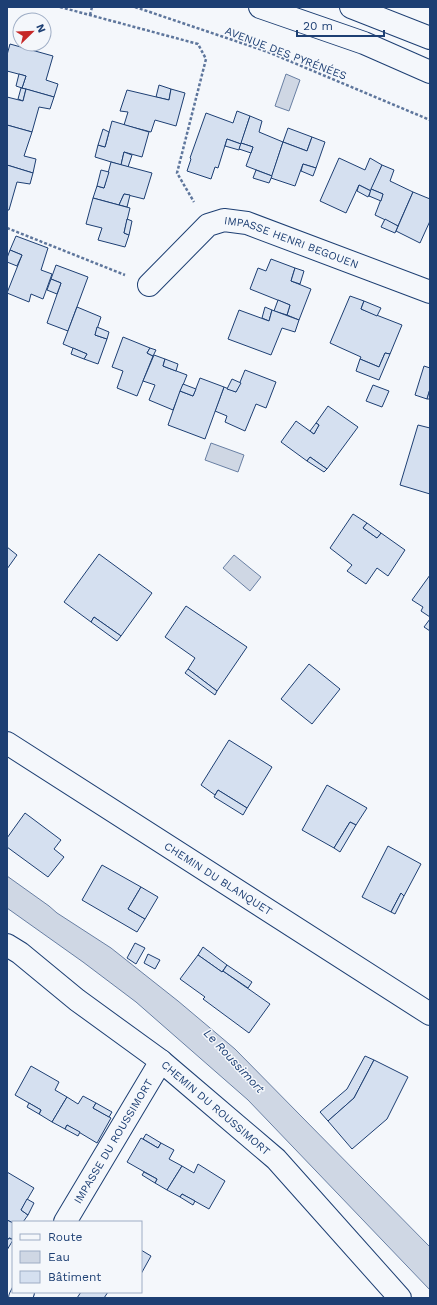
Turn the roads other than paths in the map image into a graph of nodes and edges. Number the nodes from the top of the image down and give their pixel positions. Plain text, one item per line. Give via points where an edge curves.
1 (260, 7) edge
2 (351, 7) edge
3 (430, 38) edge
4 (430, 72) edge
5 (149, 285) road end
6 (430, 292) edge
7 (7, 743) edge
8 (7, 945) edge
9 (430, 1014) edge
10 (161, 1061) junction
11 (66, 1221) edge
12 (400, 1298) edge

1 - 4 street via 364,43
2 - 3 street
5 - 6 street, IMPASSE HENRI BEGOUEN via 208,225 224,220 247,223
7 - 9 street, CHEMIN DU BLANQUET
8 - 10 street, CHEMIN DU ROUSSIMORT
10 - 11 street, IMPASSE DU ROUSSIMORT
10 - 12 street, CHEMIN DU ROUSSIMORT via 276,1159

